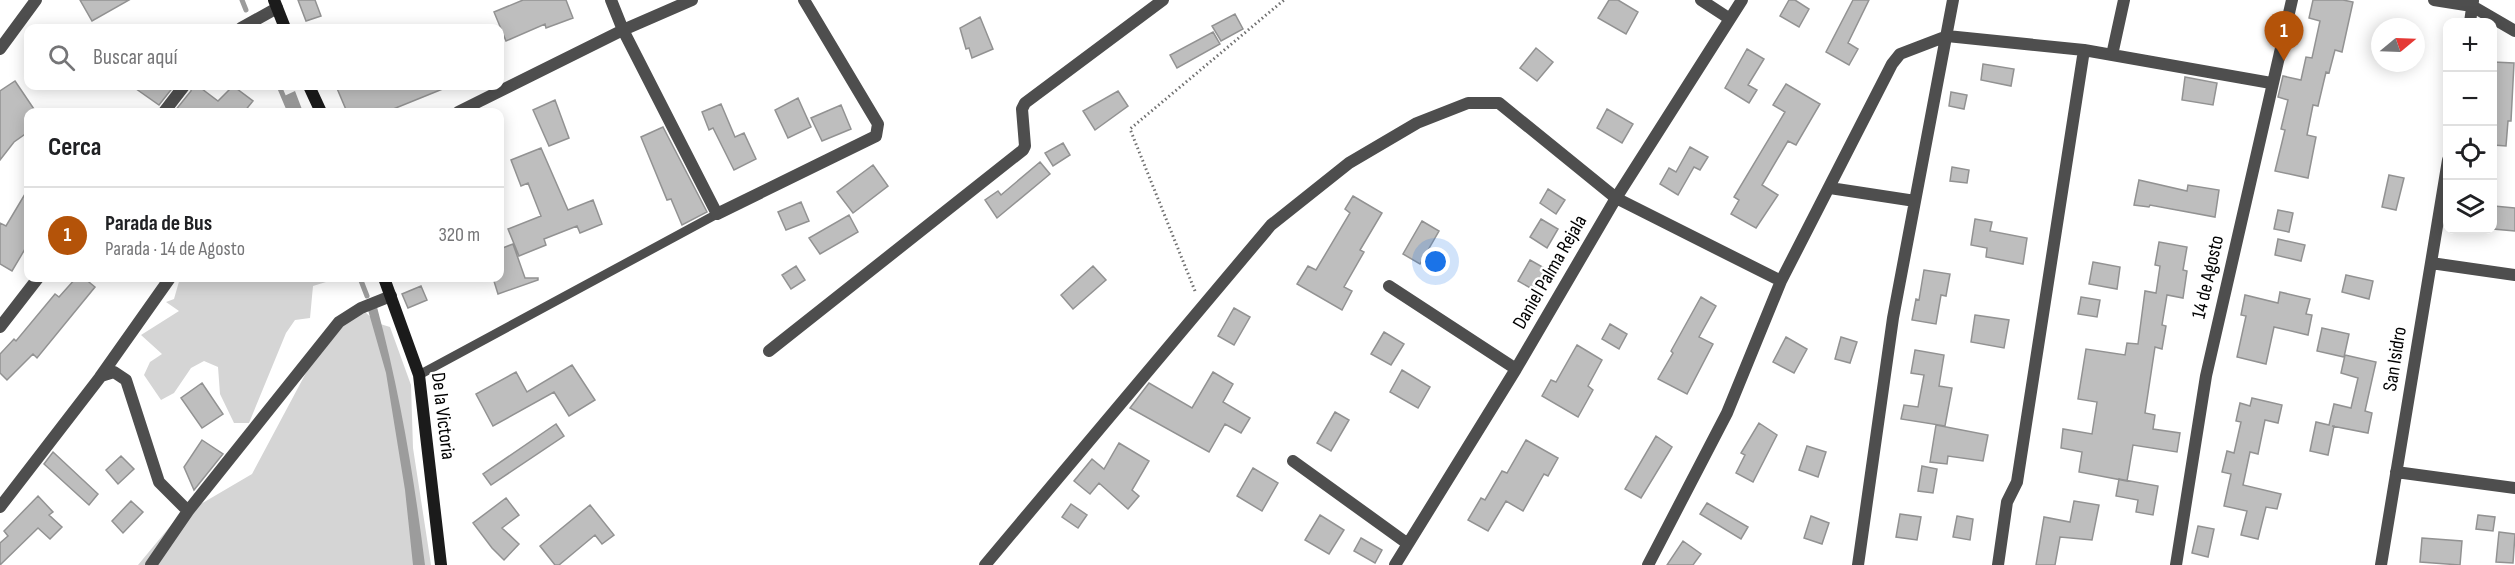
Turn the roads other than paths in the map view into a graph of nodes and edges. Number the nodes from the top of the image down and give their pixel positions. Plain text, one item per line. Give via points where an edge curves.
1 (36, 0) edge
2 (611, 0) edge
3 (692, 0) edge
4 (804, 0) edge
5 (1163, 0) edge
6 (1701, 0) edge
7 (1742, 0) edge
8 (1953, 0) edge
9 (2124, 0) edge
10 (2292, 0) edge
11 (2434, 0) edge
12 (2473, 3) edge
13 (275, 4) edge
14 (2471, 18) edge
15 (1730, 19) junction
16 (247, 24) edge
17 (283, 24) edge
18 (623, 30) junction
19 (2515, 31) edge
20 (1947, 36) junction
21 (0, 49) edge
22 (2084, 50) junction
23 (2112, 55) junction
24 (2271, 83) junction
25 (504, 89) edge
26 (181, 90) edge
27 (311, 90) edge
28 (502, 90) edge
29 (167, 108) edge
30 (319, 108) edge
31 (466, 108) edge
32 (2445, 180) edge
33 (1830, 188) junction
34 (1616, 198) junction
35 (1916, 201) junction
36 (717, 213) junction
37 (2431, 263) junction
38 (2515, 275) edge
39 (1781, 281) junction
40 (35, 282) edge
41 (167, 282) edge
42 (386, 282) edge
43 (1389, 286) dead end
44 (391, 296) junction
45 (0, 327) edge
46 (769, 351) dead end
47 (1516, 369) junction
48 (419, 375) junction
49 (98, 380) junction
50 (1293, 461) dead end
51 (2396, 472) junction
52 (2515, 489) edge
53 (0, 507) edge
54 (188, 511) junction
55 (1408, 544) junction
56 (151, 565) edge
57 (441, 565) edge
58 (985, 565) edge
59 (1395, 565) edge
60 (1648, 565) edge
61 (1857, 565) edge
62 (1998, 565) edge
63 (2176, 565) edge
64 (2381, 565) edge

1 - 21 street
2 - 18 street
3 - 18 street
4 - 36 street via 878,124 876,136
5 - 46 street via 1025,103 1023,150
6 - 15 street
7 - 15 street, Daniel Palma Rejala
8 - 20 street
9 - 23 street
10 - 24 street, 14 de Agosto
11 - 12 street
12 - 14 street
12 - 19 street
13 - 16 street
13 - 17 main road
15 - 34 street, Daniel Palma Rejala
18 - 25 street
18 - 36 street
20 - 22 street
20 - 33 street via 1900,54 1892,64
20 - 35 street
22 - 23 street
22 - 62 street via 2017,482 2007,502
23 - 24 street
24 - 63 street, 14 de Agosto via 2206,376
26 - 29 street
27 - 30 main road
28 - 31 street
32 - 37 street, San Isidro
33 - 35 street
33 - 39 street
34 - 39 street
34 - 47 street, Daniel Palma Rejala
34 - 58 street via 1499,103 1468,103 1417,123 1349,164 1271,225
35 - 61 street via 1893,318
36 - 48 lane
37 - 38 street
37 - 51 street, San Isidro
39 - 60 street via 1727,413
40 - 45 street
41 - 49 street
42 - 44 main road, De la Victoria
43 - 47 street
44 - 48 main road, De la Victoria
44 - 54 street via 339,322
47 - 55 street, Daniel Palma Rejala
48 - 57 main road, De la Victoria
49 - 53 street
49 - 54 street via 114,372 126,380 159,482
50 - 55 street
51 - 52 street
51 - 64 street, San Isidro
54 - 56 street
55 - 59 street, Daniel Palma Rejala

